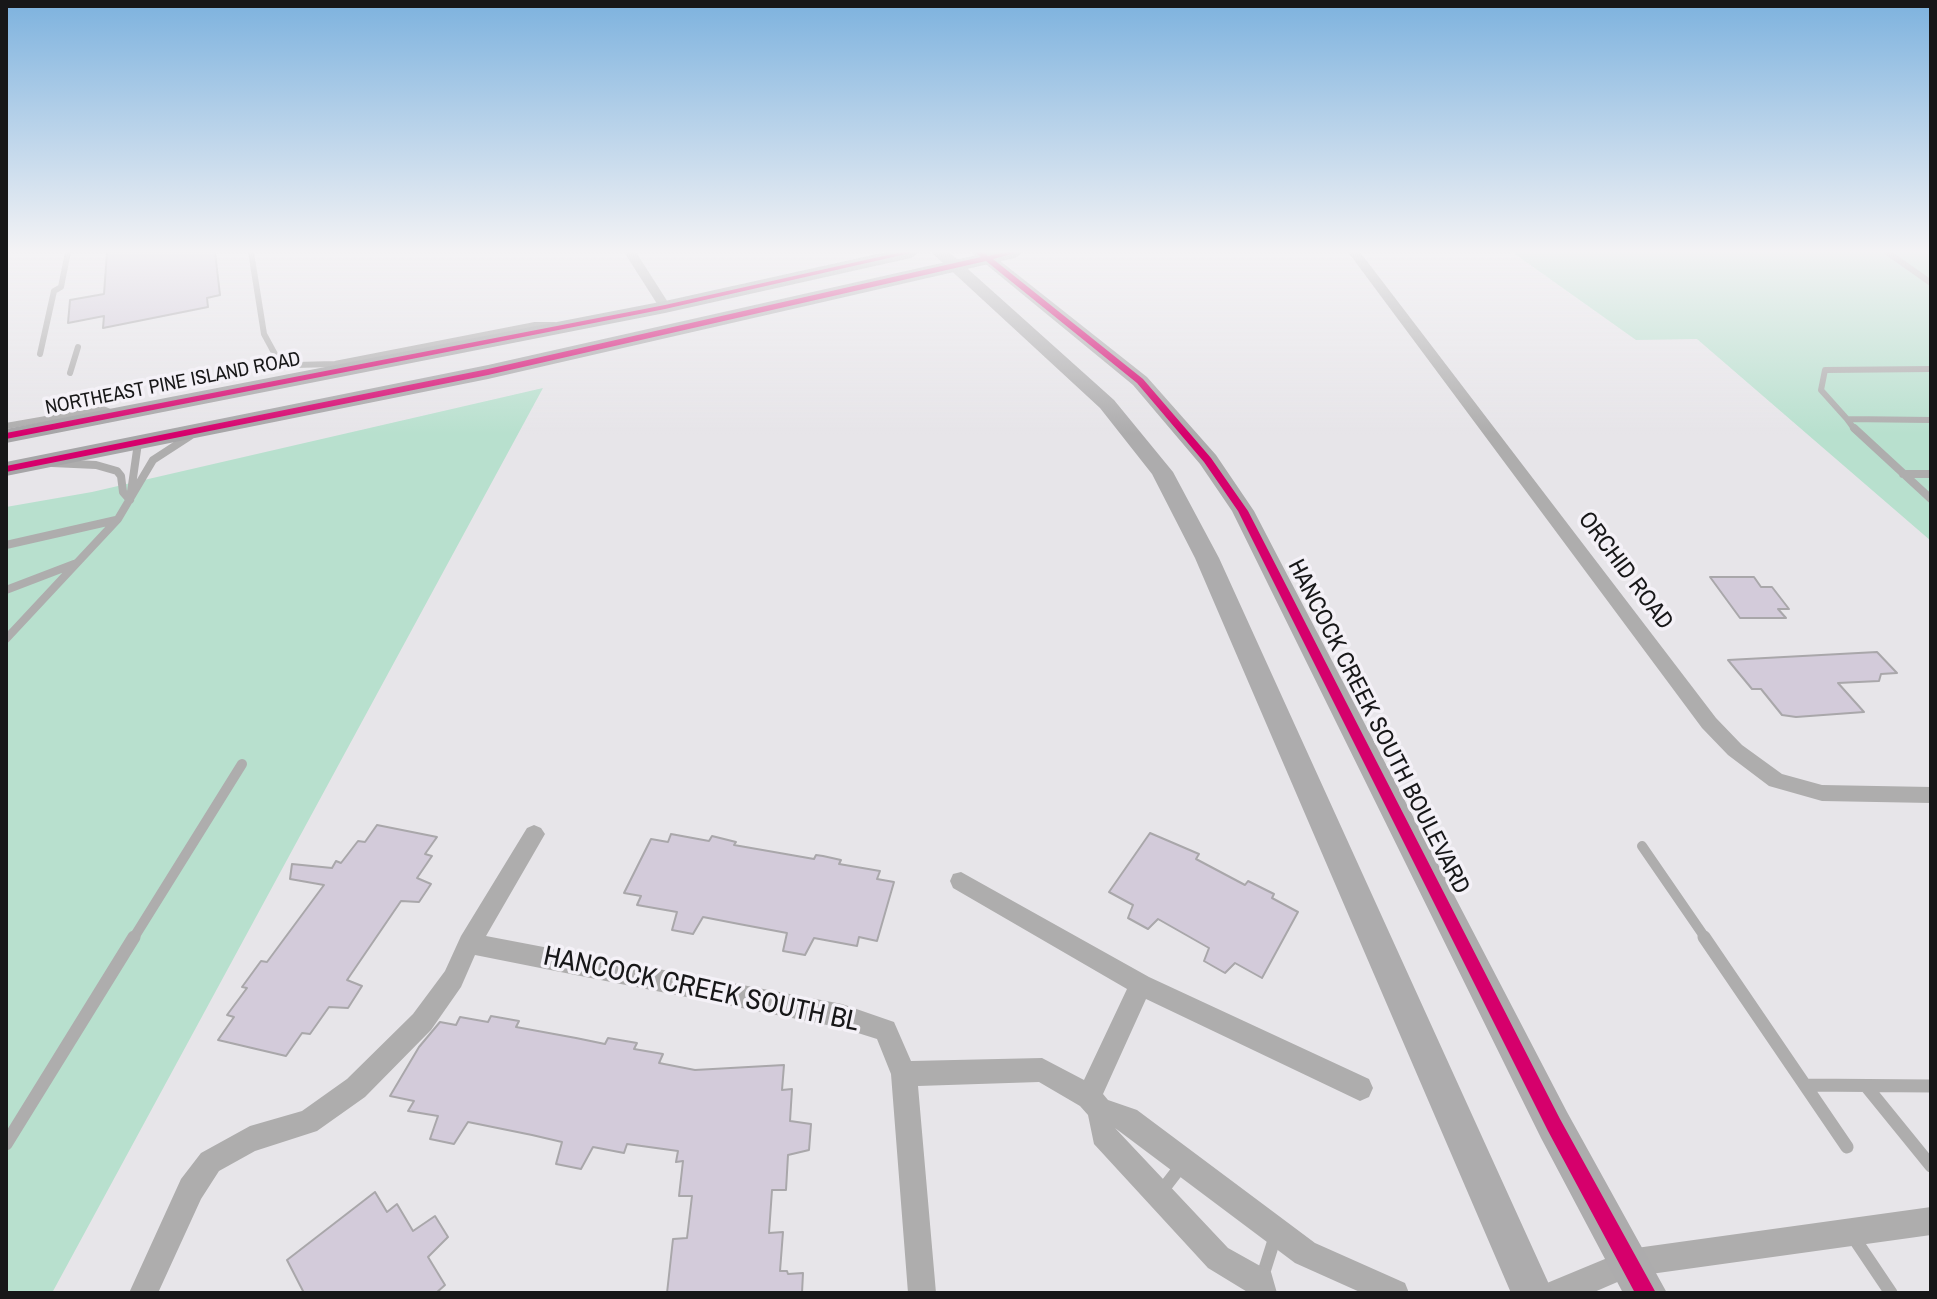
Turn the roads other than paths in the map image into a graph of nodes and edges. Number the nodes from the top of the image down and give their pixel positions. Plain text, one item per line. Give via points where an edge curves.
1 (49, 313) edge
2 (261, 313) edge
3 (636, 313) edge
4 (747, 313) edge
5 (1025, 313) edge
6 (1050, 313) edge
7 (1400, 313) edge
8 (573, 325) junction
9 (78, 347) dead end
10 (40, 354) dead end
11 (1931, 369) edge
12 (70, 373) dead end
13 (118, 416) junction
14 (1847, 419) junction
15 (1931, 420) edge
16 (6, 426) edge
17 (201, 431) junction
18 (6, 436) edge
19 (138, 443) junction
20 (41, 462) junction
21 (6, 469) edge
22 (1903, 474) junction
23 (1931, 474) edge
24 (1931, 499) edge
25 (130, 500) junction
26 (118, 519) junction
27 (6, 545) edge
28 (77, 563) junction
29 (6, 590) edge
30 (6, 639) edge
31 (242, 764) dead end
32 (1931, 795) edge
33 (534, 834) dead end
34 (1642, 846) dead end
35 (961, 881) dead end
36 (469, 943) junction
37 (1141, 985) junction
38 (904, 1074) junction
39 (1805, 1085) junction
40 (1866, 1086) junction
41 (1931, 1086) edge
42 (1360, 1088) dead end
43 (1094, 1104) junction
44 (6, 1144) edge
45 (1847, 1147) dead end
46 (1184, 1162) junction
47 (1931, 1166) edge
48 (1159, 1194) junction
49 (1931, 1221) edge
50 (1277, 1231) junction
51 (1850, 1233) junction
52 (1629, 1263) junction
53 (1262, 1288) edge
54 (143, 1293) edge
55 (922, 1293) edge
56 (1395, 1293) edge
57 (1532, 1293) edge
58 (1557, 1293) edge
59 (1646, 1293) edge
60 (1891, 1293) edge

1 - 10 lane
2 - 8 lane via 264,334 277,358 295,365 335,364 535,325
3 - 8 main road, NORTHEAST PINE ISLAND ROAD
4 - 17 main road
5 - 57 street via 1162,472 1207,558
6 - 52 street, HANCOCK CREEK SOUTH BOULEVARD via 1140,381 1208,460 1243,511
7 - 32 street, ORCHID ROAD via 1709,723 1735,750 1776,780 1822,793
8 - 13 main road, NORTHEAST PINE ISLAND ROAD
8 - 19 main road via 492,353 185,416
9 - 12 lane
11 - 14 lane via 1825,370 1821,390
13 - 16 lane via 103,409
13 - 18 main road, NORTHEAST PINE ISLAND ROAD
14 - 15 lane
14 - 22 lane
17 - 19 main road
17 - 25 lane via 153,460
19 - 20 main road
19 - 25 lane
20 - 21 main road
20 - 25 lane via 117,471
22 - 23 lane
22 - 24 lane
25 - 26 lane
26 - 27 lane
26 - 28 lane
28 - 29 lane
28 - 30 lane
31 - 44 lane
33 - 36 street
34 - 39 lane
35 - 37 street
36 - 38 street, HANCOCK CREEK SOUTH BL via 842,1016 885,1030
36 - 54 street via 453,979 422,1022 356,1088 308,1122 250,1139 210,1162 191,1189
37 - 42 street
37 - 43 street
38 - 43 street via 1042,1070
38 - 55 street
39 - 40 lane
39 - 45 lane
40 - 41 lane
40 - 47 lane
43 - 46 street via 1128,1119
43 - 48 street via 1103,1135
46 - 48 lane
46 - 50 street
48 - 53 street via 1218,1258
49 - 51 street
50 - 53 lane
50 - 56 street via 1305,1253
51 - 52 street
51 - 60 lane
52 - 58 street
52 - 59 street, HANCOCK CREEK SOUTH BOULEVARD

